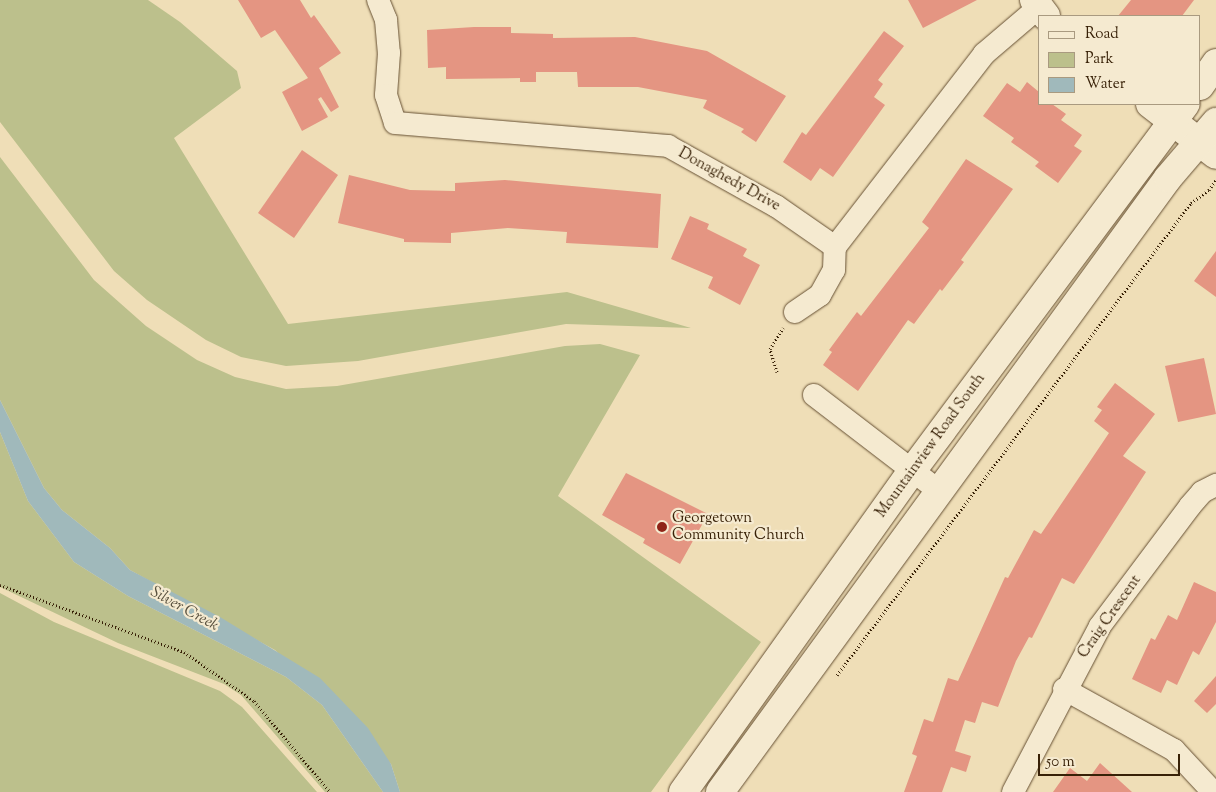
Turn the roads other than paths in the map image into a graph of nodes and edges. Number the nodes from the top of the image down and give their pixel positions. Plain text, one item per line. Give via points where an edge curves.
1 (378, 0) edge
2 (1040, 8) edge
3 (1216, 63) edge
4 (1201, 85) edge
5 (1154, 105) edge
6 (1180, 112) edge
7 (1211, 139) edge
8 (835, 247) junction
9 (795, 312) road end
10 (814, 395) dead end
11 (912, 471) junction
12 (1216, 485) edge
13 (938, 490) junction
14 (1064, 690) junction
15 (683, 792) edge
16 (720, 792) edge
17 (1013, 792) edge
18 (1213, 792) edge

1 - 8 street, Donaghedy Drive via 386,20 389,53 386,95 395,123 668,146 776,206
2 - 8 street via 984,54
3 - 4 main road
5 - 6 main road
6 - 7 main road
6 - 11 main road, Mountainview Road South
7 - 13 main road, Mountainview Road South via 1168,178
8 - 9 street via 834,270 820,294
10 - 11 street
11 - 13 street
11 - 15 main road, Mountainview Road South
12 - 14 street, Craig Crescent via 1202,492 1190,506 1100,626
13 - 16 main road, Mountainview Road South
14 - 17 street, Craig Crescent
14 - 18 street via 1174,750

